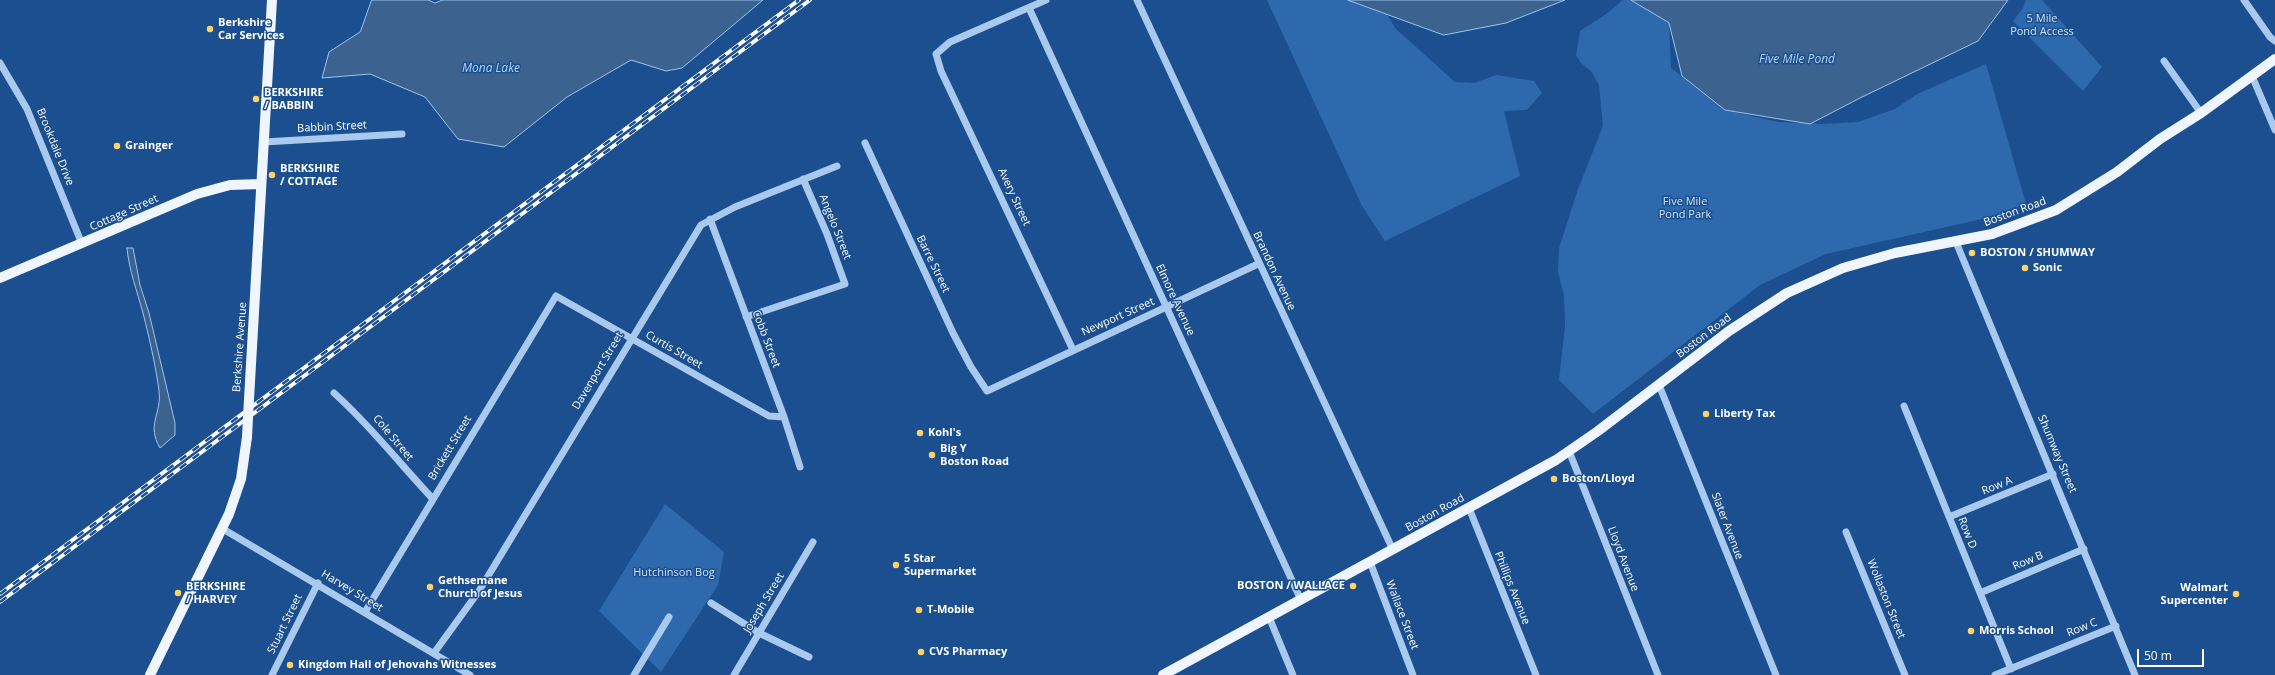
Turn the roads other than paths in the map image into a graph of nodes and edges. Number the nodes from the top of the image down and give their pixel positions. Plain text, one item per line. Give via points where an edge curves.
1 (272, 0) edge
2 (1046, 0) edge
3 (1137, 0) edge
4 (2244, 0) edge
5 (1029, 8) junction
6 (2275, 41) edge
7 (2275, 59) edge
8 (2164, 62) dead end
9 (0, 63) edge
10 (2252, 76) junction
11 (2201, 113) junction
12 (2275, 130) edge
13 (402, 134) dead end
14 (264, 142) junction
15 (865, 143) dead end
16 (837, 166) dead end
17 (803, 179) junction
18 (261, 184) junction
19 (710, 219) junction
20 (1956, 242) junction
21 (82, 244) junction
22 (1258, 264) junction
23 (0, 278) edge
24 (556, 296) joint
25 (1167, 308) junction
26 (746, 317) junction
27 (631, 338) junction
28 (1073, 350) junction
29 (1659, 385) junction
30 (987, 391) joint
31 (334, 393) dead end
32 (1904, 406) dead end
33 (784, 417) junction
34 (1569, 450) junction
35 (800, 467) dead end
36 (2053, 474) junction
37 (432, 498) junction
38 (1469, 508) junction
39 (1949, 517) junction
40 (223, 529) junction
41 (1846, 532) dead end
42 (813, 542) dead end
43 (1393, 550) junction
44 (2084, 550) junction
45 (1370, 562) junction
46 (318, 583) junction
47 (1980, 593) junction
48 (1301, 600) junction
49 (711, 603) dead end
50 (365, 612) junction
51 (1269, 617) junction
52 (669, 618) dead end
53 (2116, 626) junction
54 (759, 633) junction
55 (434, 653) junction
56 (809, 657) dead end
57 (2011, 668) junction
58 (1179, 671) edge
59 (150, 675) edge
60 (272, 675) edge
61 (470, 675) edge
62 (634, 675) edge
63 (734, 675) edge
64 (1163, 675) edge
65 (1292, 675) edge
66 (1413, 675) edge
67 (1536, 675) edge
68 (1658, 675) edge
69 (1776, 675) edge
70 (1905, 675) edge
71 (1995, 675) edge
72 (2135, 675) edge

1 - 14 main road, Berkshire Avenue
2 - 5 street
3 - 22 street, Brandon Avenue
4 - 6 street
5 - 25 street, Elmore Avenue
5 - 28 street, Avery Street via 950,42 936,54 941,71
7 - 10 main road, Boston Road
8 - 11 street
9 - 21 street, Brookdale Drive via 27,109
10 - 11 main road, Boston Road
10 - 12 street
11 - 20 main road, Boston Road via 2160,139 2117,172 2056,210 1998,232
13 - 14 street, Babbin Street
14 - 18 main road, Berkshire Avenue
15 - 30 street, Barre Street via 953,333 970,367
16 - 17 street, Davenport Street
17 - 19 street, Davenport Street
17 - 26 street, Angelo Street via 845,284
18 - 21 main road, Cottage Street via 215,188
18 - 40 main road, Berkshire Avenue, bridge via 247,437 240,479
19 - 26 street, Cobb Street
19 - 27 street, Davenport Street via 701,225
20 - 29 main road, Boston Road via 1872,259 1815,279 1755,312
20 - 36 street, Shumway Street
21 - 23 main road, Cottage Street
22 - 25 street, Newport Street
22 - 43 street, Brandon Avenue
24 - 27 street, Curtis Street
24 - 37 street, Brickett Street
25 - 28 street, Newport Street
25 - 48 street, Elmore Avenue
26 - 33 street, Cobb Street
27 - 33 street, Curtis Street via 769,416
27 - 55 street, Davenport Street via 479,591
28 - 30 street, Newport Street
29 - 34 main road, Boston Road
29 - 69 street, Slater Avenue
31 - 37 street, Cole Street via 365,422
32 - 39 street, Row D
33 - 35 street, Cobb Street
34 - 38 main road, Boston Road
34 - 68 street, Lloyd Avenue
36 - 39 street, Row A
36 - 44 street, Shumway Street
37 - 50 street, Brickett Street
38 - 43 main road, Boston Road
38 - 67 street, Phillips Avenue
39 - 47 street, Row D
40 - 46 street, Harvey Street
40 - 59 main road, Berkshire Avenue
41 - 70 street, Wollaston Street
42 - 54 street, Joseph Street
43 - 45 main road, Boston Road
44 - 47 street, Row B
44 - 53 street, Shumway Street
45 - 48 main road, Boston Road
45 - 66 street, Wallace Street
46 - 50 street, Harvey Street
46 - 60 street, Stuart Street
47 - 57 street, Row D
48 - 51 main road, Boston Road
49 - 54 street
50 - 55 street, Harvey Street
51 - 58 main road, Boston Road
51 - 65 street
52 - 62 street
53 - 57 street, Row C
53 - 72 street, Shumway Street
54 - 56 street
54 - 63 street, Joseph Street
55 - 61 street, Harvey Street
57 - 71 street, Row C
58 - 64 main road, Boston Road

